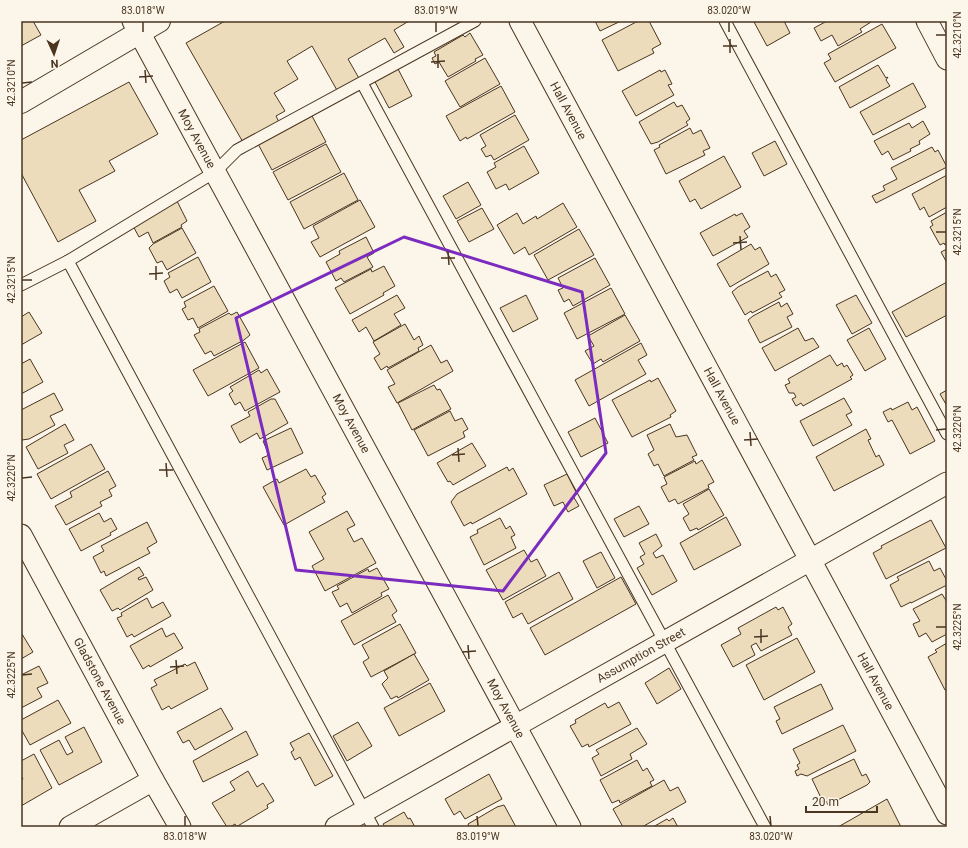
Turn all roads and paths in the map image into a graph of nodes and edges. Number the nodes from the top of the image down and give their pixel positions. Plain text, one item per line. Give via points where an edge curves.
1 (159, 21) edge
2 (475, 21) edge
3 (520, 21) edge
4 (725, 21) edge
5 (927, 21) edge
6 (136, 27) edge
7 (947, 58) edge
8 (362, 82) junction
9 (21, 102) edge
10 (215, 172) junction
11 (68, 261) junction
12 (21, 285) edge
13 (947, 434) edge
14 (947, 483) edge
15 (21, 535) edge
16 (810, 560) junction
17 (664, 642) junction
18 (516, 726) junction
19 (153, 780) junction
20 (947, 814) edge
21 (369, 819) edge
22 (70, 827) edge
23 (180, 827) edge
24 (336, 827) edge
25 (570, 827) edge
26 (765, 827) edge

1 - 6 main road
2 - 8 lane
3 - 16 street, Hall Avenue
4 - 13 lane
5 - 7 street
6 - 9 main road
6 - 10 street, Moy Avenue
8 - 10 lane via 237,150
8 - 17 lane
10 - 11 lane
10 - 18 street, Moy Avenue
11 - 12 lane
11 - 21 lane
14 - 16 street, Assumption Street
15 - 19 street, Gladstone Avenue
16 - 17 street, Assumption Street
16 - 20 street, Hall Avenue
17 - 18 street, Assumption Street
17 - 26 lane
18 - 21 street, Assumption Street
18 - 25 street, Moy Avenue
19 - 22 street
19 - 23 street, Gladstone Avenue
21 - 24 street, Assumption Street

